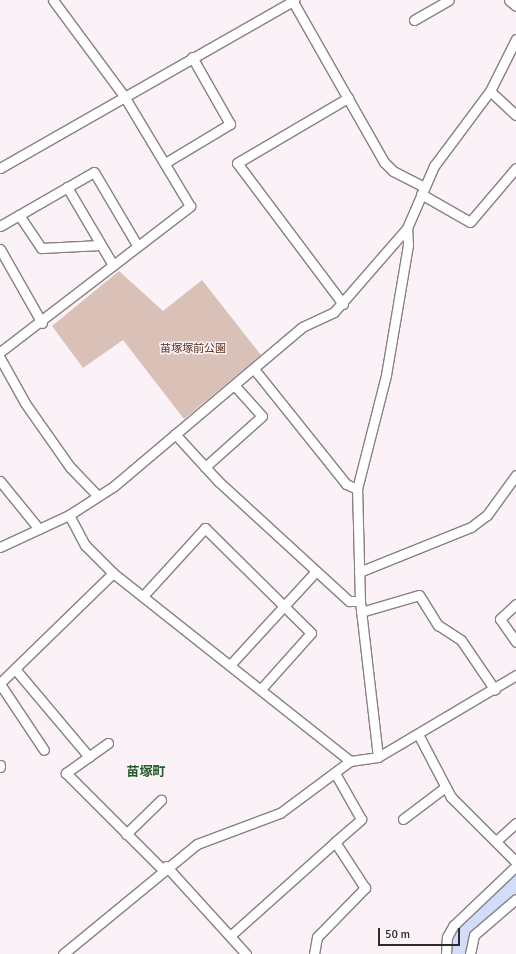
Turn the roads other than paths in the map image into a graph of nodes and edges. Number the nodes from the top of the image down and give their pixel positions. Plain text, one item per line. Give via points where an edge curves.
1 (53, 0) edge
2 (293, 0) edge
3 (449, 0) edge
4 (509, 0) edge
5 (516, 6) edge
6 (414, 20) dead end
7 (516, 39) edge
8 (192, 57) junction
9 (490, 91) junction
10 (124, 96) junction
11 (348, 98) junction
12 (516, 115) edge
13 (165, 163) junction
14 (0, 168) edge
15 (516, 168) edge
16 (67, 187) junction
17 (422, 190) junction
18 (19, 215) junction
19 (0, 226) edge
20 (407, 228) junction
21 (101, 245) junction
22 (137, 246) junction
23 (0, 249) edge
24 (113, 265) junction
25 (343, 304) junction
26 (42, 323) junction
27 (0, 352) edge
28 (1, 363) edge
29 (254, 369) junction
30 (235, 386) junction
31 (175, 434) junction
32 (205, 467) junction
33 (516, 475) edge
34 (0, 481) edge
35 (357, 489) junction
36 (98, 496) junction
37 (70, 515) junction
38 (39, 529) junction
39 (0, 547) edge
40 (316, 571) junction
41 (359, 572) junction
42 (113, 573) junction
43 (143, 596) junction
44 (360, 601) junction
45 (516, 604) edge
46 (283, 607) junction
47 (360, 612) junction
48 (516, 642) edge
49 (230, 665) junction
50 (15, 669) junction
51 (516, 675) edge
52 (0, 683) edge
53 (261, 689) junction
54 (495, 690) junction
55 (30, 729) junction
56 (22, 734) dead end
57 (418, 734) junction
58 (108, 743) dead end
59 (44, 750) dead end
60 (378, 756) junction
61 (89, 757) junction
62 (350, 762) junction
63 (335, 773) junction
64 (444, 788) junction
65 (161, 800) dead end
66 (403, 820) dead end
67 (516, 823) edge
68 (126, 834) junction
69 (496, 841) junction
70 (335, 842) junction
71 (516, 862) edge
72 (516, 866) edge
73 (164, 868) junction
74 (516, 899) edge
75 (230, 936) junction
76 (63, 954) edge
77 (246, 954) edge
78 (314, 954) edge
79 (446, 954) edge
80 (470, 954) edge

1 - 10 street
2 - 8 street
2 - 11 street
3 - 6 street
4 - 5 street
7 - 9 street
8 - 10 street
8 - 13 street via 230,124
9 - 12 street
9 - 17 street
10 - 13 street
10 - 14 street
11 - 17 street via 384,162
11 - 25 street via 237,163
13 - 22 street via 190,206
15 - 17 street via 470,222
16 - 18 street
16 - 21 street
16 - 22 street via 94,172
17 - 20 street
18 - 19 street
18 - 21 street via 41,248
20 - 25 street
20 - 35 street via 408,244 386,375
21 - 24 street
22 - 24 street
23 - 26 street
24 - 26 street
25 - 29 street via 302,327
26 - 27 street
28 - 36 street via 70,467
29 - 30 street
29 - 35 street via 346,484
30 - 31 street
30 - 32 street via 262,416
31 - 32 street
31 - 36 street
32 - 40 street
33 - 41 street via 487,515 470,527
34 - 38 street
35 - 41 street
36 - 37 street
37 - 38 street
37 - 42 street via 85,545
38 - 39 street
40 - 44 street via 349,601
40 - 46 street
41 - 44 street
42 - 43 street
42 - 50 street
43 - 46 street via 205,528
43 - 49 street
44 - 47 street
45 - 48 street via 500,619
46 - 49 street
46 - 53 street via 311,633
47 - 54 street via 419,596 438,625 461,640
47 - 60 street
49 - 53 street
50 - 52 street
50 - 61 street
51 - 54 street
52 - 55 street
53 - 62 street
54 - 57 street
55 - 56 street
55 - 59 street
57 - 60 street
57 - 64 street
58 - 61 street
60 - 62 street
61 - 68 street via 66,773
62 - 63 street
63 - 70 street via 361,819
63 - 73 street via 280,812 197,844
64 - 66 street
64 - 69 street
65 - 68 street
67 - 69 street
68 - 73 street
69 - 71 street
70 - 75 street
70 - 78 street via 365,888 317,937
72 - 79 street via 453,926 447,937
73 - 75 street
73 - 76 street
74 - 80 street via 474,935
75 - 77 street

